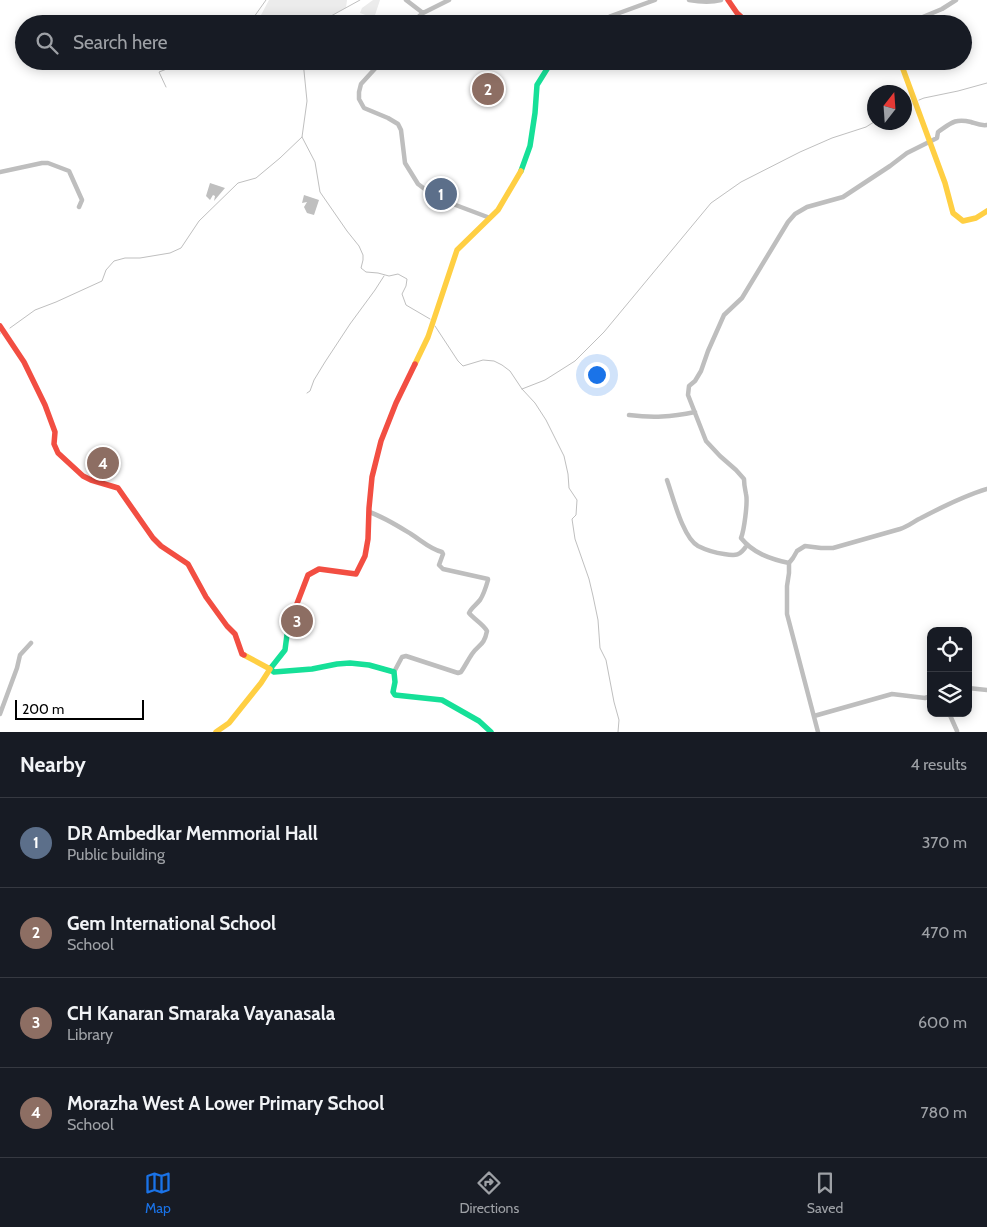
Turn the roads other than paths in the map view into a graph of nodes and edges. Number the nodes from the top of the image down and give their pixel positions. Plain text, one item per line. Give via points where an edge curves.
1 (406, 0) edge
2 (449, 0) edge
3 (655, 0) edge
4 (689, 0) edge
5 (720, 0) edge
6 (728, 0) edge
7 (956, 0) edge
8 (424, 13) junction
9 (421, 15) edge
10 (614, 15) edge
11 (738, 15) edge
12 (928, 15) edge
13 (374, 70) edge
14 (546, 70) edge
15 (903, 70) edge
16 (987, 125) edge
17 (930, 142) junction
18 (0, 172) edge
19 (79, 207) dead end
20 (987, 211) edge
21 (490, 218) junction
22 (0, 326) edge
23 (695, 412) junction
24 (629, 415) dead end
25 (667, 480) dead end
26 (987, 489) edge
27 (369, 512) junction
28 (746, 545) junction
29 (789, 563) junction
30 (32, 643) dead end
31 (270, 669) junction
32 (394, 672) junction
33 (972, 688) edge
34 (987, 690) edge
35 (927, 697) edge
36 (0, 714) edge
37 (814, 716) junction
38 (951, 717) edge
39 (957, 731) edge
40 (216, 732) edge
41 (491, 732) edge
42 (818, 732) edge

1 - 8 street
2 - 8 street
3 - 10 street
4 - 5 street
6 - 11 street
7 - 12 street
8 - 9 street
13 - 21 street via 361,84 359,100 364,108 398,124 405,163 418,184 434,196
14 - 21 street via 537,85 530,146 519,175
15 - 17 street
16 - 17 street via 956,120 940,130 938,138
17 - 20 street via 953,213 963,221
17 - 23 street via 907,153 843,197 807,208 788,222 742,298 724,315 701,371 689,386 688,395
18 - 19 street via 42,163 69,171 82,200
21 - 27 street via 457,250 428,337 381,441 372,477
22 - 31 street via 24,362 45,405 55,432 54,444 58,453 91,480 118,488 153,538 188,564 206,597 235,634 242,654
23 - 24 street via 658,417
23 - 28 street via 706,441 744,478 746,503 741,538
25 - 28 street via 685,530 696,545 735,556
26 - 29 street via 886,533 833,548 805,546
27 - 31 street via 366,556 356,574 319,570 308,575 288,626 285,650
27 - 32 street via 442,552 439,566 443,569 488,579 482,597 469,613 488,631 486,639 472,653 461,672 406,656 402,657
28 - 29 street via 774,560
29 - 37 street via 787,614
30 - 36 street via 20,655
31 - 32 street via 274,672 298,671 344,662
31 - 40 street via 229,724
32 - 41 street via 395,695 442,700 479,721
33 - 34 street
35 - 37 street via 892,694
37 - 42 street
38 - 39 street

